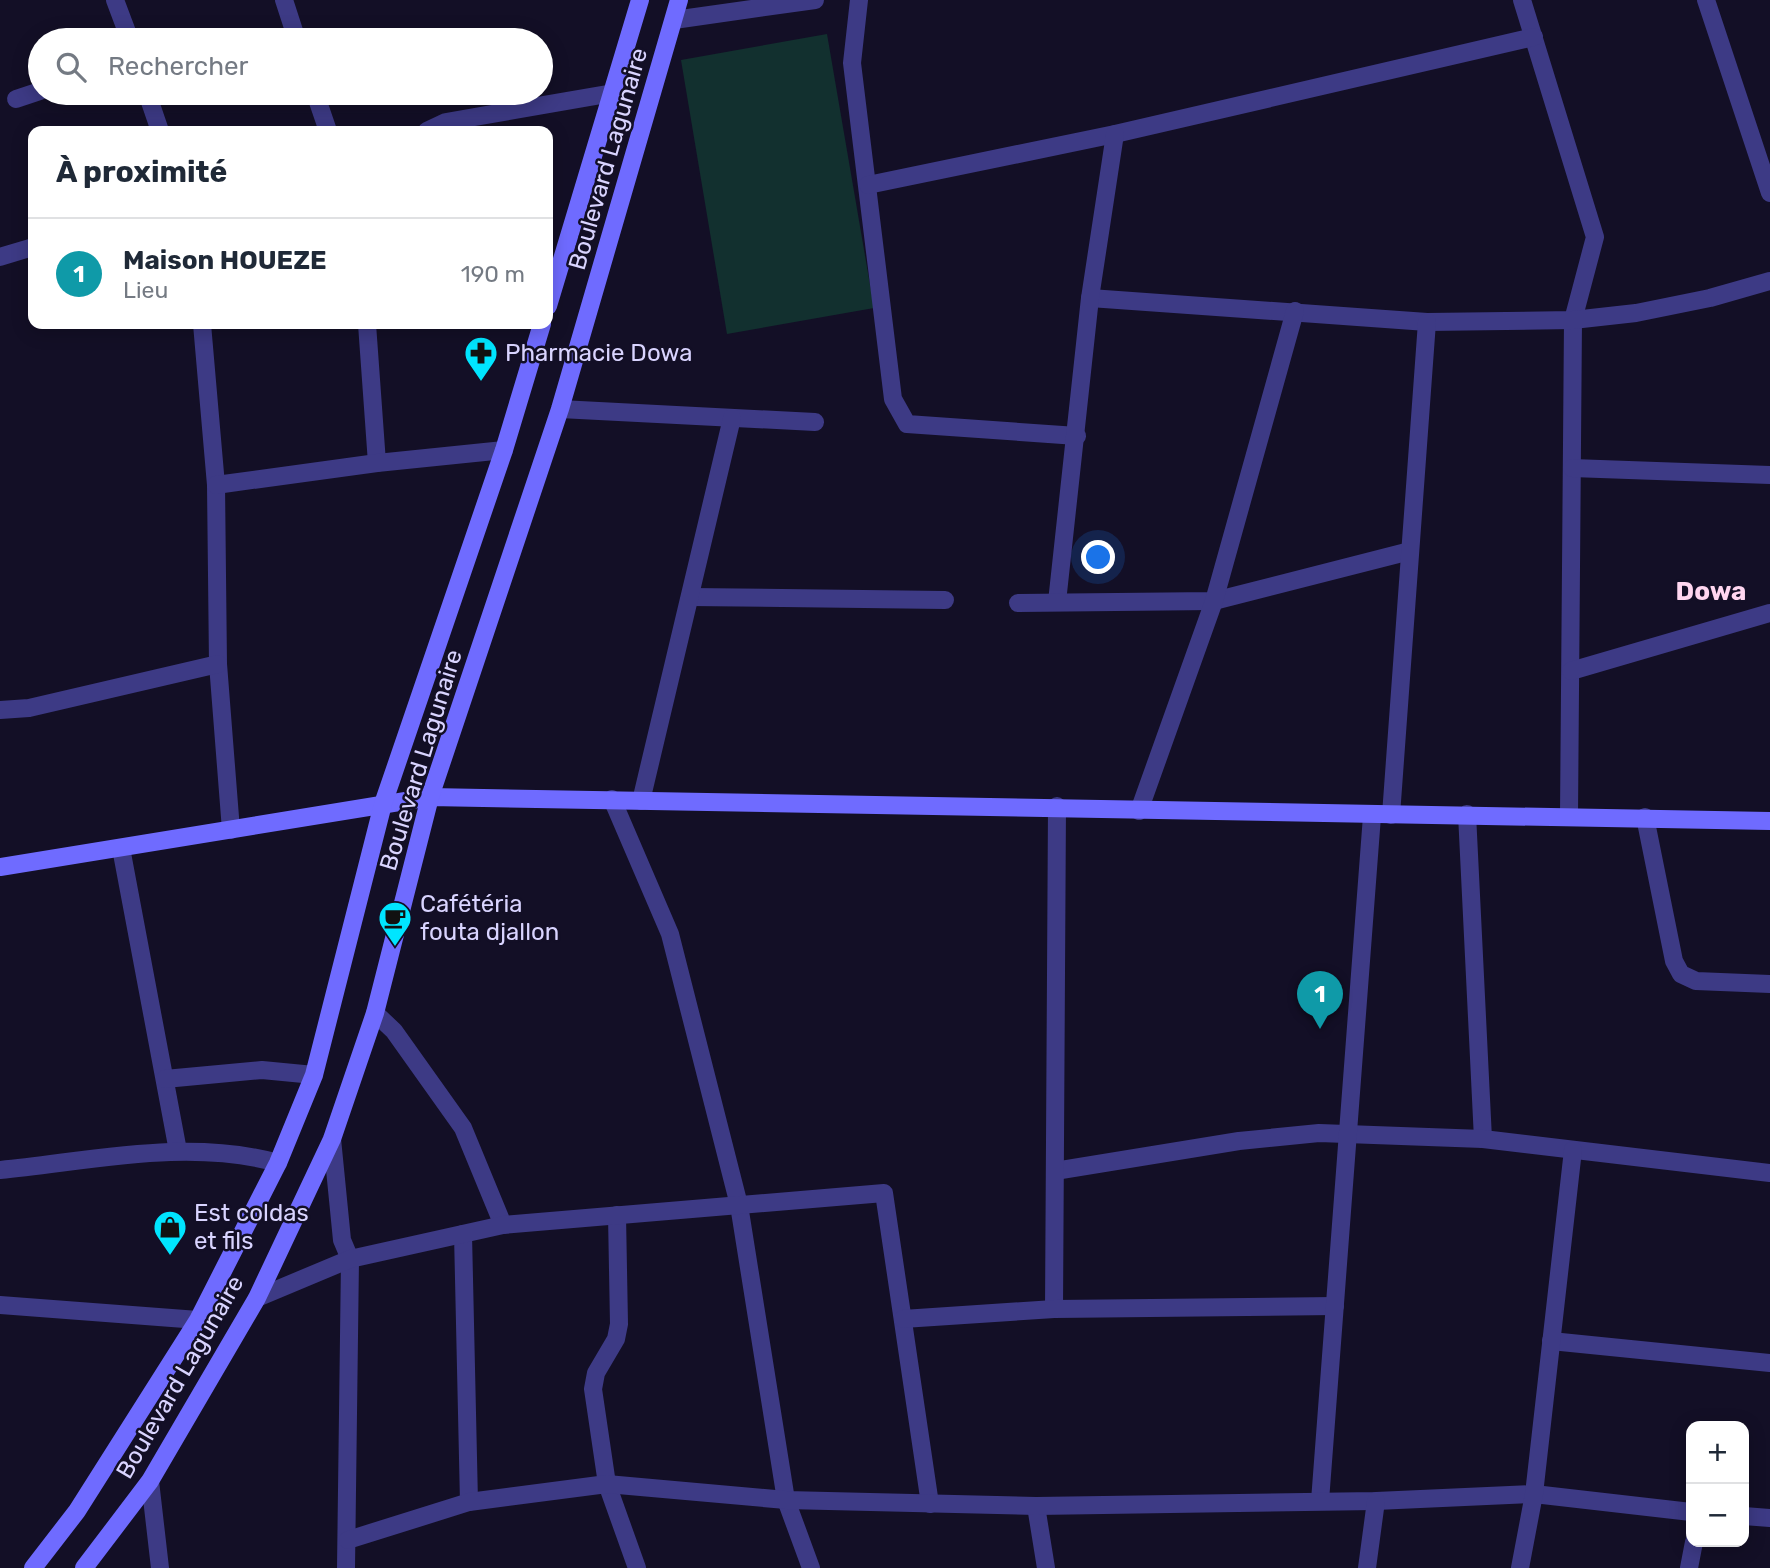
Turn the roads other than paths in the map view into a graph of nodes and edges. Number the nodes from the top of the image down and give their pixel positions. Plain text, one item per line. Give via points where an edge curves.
1 (115, 0) edge
2 (284, 0) edge
3 (640, 0) edge
4 (679, 0) edge
5 (815, 0) edge
6 (859, 0) edge
7 (1522, 0) edge
8 (1706, 0) edge
9 (674, 20) junction
10 (126, 28) edge
11 (294, 28) edge
12 (1534, 37) junction
13 (613, 93) junction
14 (28, 95) edge
15 (16, 99) dead end
16 (553, 103) edge
17 (151, 105) edge
18 (319, 105) edge
19 (544, 105) edge
20 (158, 126) edge
21 (326, 126) edge
22 (438, 126) edge
23 (1115, 134) junction
24 (868, 185) junction
25 (1770, 193) edge
26 (28, 249) edge
27 (0, 257) edge
28 (1770, 281) edge
29 (553, 290) edge
30 (1090, 298) junction
31 (1295, 311) junction
32 (1573, 320) junction
33 (1427, 321) junction
34 (202, 329) edge
35 (368, 329) edge
36 (540, 329) edge
37 (560, 408) junction
38 (732, 418) junction
39 (816, 422) dead end
40 (1077, 436) junction
41 (504, 450) junction
42 (377, 463) junction
43 (1572, 468) junction
44 (1770, 475) edge
45 (216, 485) junction
46 (1410, 551) junction
47 (690, 597) junction
48 (945, 600) dead end
49 (1214, 601) junction
50 (1057, 602) junction
51 (1018, 603) dead end
52 (1770, 613) edge
53 (218, 664) junction
54 (1570, 671) junction
55 (0, 710) edge
56 (430, 797) junction
57 (612, 799) junction
58 (641, 801) junction
59 (383, 804) junction
60 (1057, 806) junction
61 (1139, 811) junction
62 (1467, 814) junction
63 (1391, 815) junction
64 (1569, 815) junction
65 (1372, 816) junction
66 (1645, 817) junction
67 (1770, 821) edge
68 (231, 830) junction
69 (121, 848) junction
70 (0, 867) edge
71 (1770, 984) edge
72 (375, 1013) junction
73 (314, 1075) junction
74 (165, 1079) junction
75 (1348, 1133) junction
76 (332, 1139) junction
77 (1483, 1139) junction
78 (1573, 1150) junction
79 (178, 1151) junction
80 (278, 1163) junction
81 (1, 1168) edge
82 (1055, 1171) junction
83 (1770, 1173) edge
84 (739, 1205) junction
85 (617, 1215) junction
86 (503, 1225) junction
87 (463, 1234) junction
88 (349, 1259) junction
89 (257, 1298) junction
90 (0, 1305) edge
91 (1335, 1307) junction
92 (1054, 1308) junction
93 (903, 1319) junction
94 (198, 1320) junction
95 (1551, 1341) junction
96 (1770, 1363) edge
97 (150, 1482) junction
98 (607, 1484) junction
99 (1534, 1494) junction
100 (786, 1500) junction
101 (1320, 1501) junction
102 (1376, 1501) junction
103 (469, 1502) junction
104 (930, 1504) junction
105 (1036, 1506) junction
106 (1686, 1511) edge
107 (1749, 1516) edge
108 (1770, 1518) edge
109 (348, 1540) junction
110 (1693, 1547) edge
111 (33, 1568) edge
112 (84, 1568) edge
113 (160, 1568) edge
114 (346, 1568) edge
115 (637, 1568) edge
116 (811, 1568) edge
117 (1046, 1568) edge
118 (1367, 1568) edge
119 (1520, 1568) edge
120 (1689, 1568) edge

1 - 10 street
2 - 11 street
3 - 13 main road, Boulevard Lagunaire
4 - 9 main road, Boulevard Lagunaire
5 - 9 street
6 - 24 street via 852,63
7 - 12 street
8 - 25 street
9 - 37 main road, Boulevard Lagunaire
12 - 23 street
12 - 32 street via 1595,237
13 - 16 street
13 - 29 main road, Boulevard Lagunaire
14 - 15 street
17 - 20 street
18 - 21 street
19 - 22 street
23 - 24 street
23 - 30 street
24 - 40 street via 893,399 907,424
26 - 27 street
28 - 32 street via 1636,313
30 - 31 street
30 - 40 street
31 - 33 street
31 - 49 street
32 - 33 street
32 - 43 street
33 - 46 street
34 - 45 street
35 - 42 street
36 - 41 main road, Boulevard Lagunaire
37 - 38 street
37 - 56 main road, Boulevard Lagunaire
38 - 39 street
38 - 47 street
40 - 50 street
41 - 42 street
41 - 59 main road, Boulevard Lagunaire
42 - 45 street
43 - 44 street
43 - 54 street
45 - 53 street
46 - 49 street
46 - 63 street
47 - 48 street
47 - 58 street
49 - 50 street
49 - 61 street
50 - 51 street
52 - 54 street
53 - 55 street via 29,708
53 - 68 street
54 - 64 street
56 - 57 main road
56 - 59 main road
56 - 72 main road, Boulevard Lagunaire
57 - 58 main road
57 - 84 street via 670,934
58 - 60 main road
59 - 68 main road
59 - 73 main road, Boulevard Lagunaire
60 - 61 main road
60 - 82 street
61 - 65 main road
62 - 63 main road
62 - 64 main road
62 - 77 street
63 - 65 main road
64 - 66 main road
65 - 75 street
66 - 67 main road
66 - 71 street via 1674,961 1681,974 1696,981
68 - 69 main road
69 - 70 main road
69 - 74 street
72 - 76 main road, Boulevard Lagunaire
72 - 86 street via 394,1031 463,1128
73 - 74 street via 262,1070
73 - 80 main road, Boulevard Lagunaire
74 - 79 street
75 - 77 street
75 - 82 street via 1239,1141
75 - 91 street
76 - 88 street via 342,1240
76 - 89 main road, Boulevard Lagunaire
77 - 78 street
78 - 83 street
78 - 95 street
79 - 80 street
79 - 81 street
80 - 94 main road, Boulevard Lagunaire
82 - 92 street
84 - 85 street
84 - 93 street via 884,1193
84 - 100 street
85 - 86 street
85 - 98 street via 617,1339 596,1373 593,1389
86 - 87 street
87 - 88 street
87 - 103 street
88 - 89 street
88 - 109 street
89 - 97 main road, Boulevard Lagunaire
90 - 94 street
91 - 92 street
91 - 101 street
92 - 93 street
93 - 104 street
94 - 111 main road, Boulevard Lagunaire via 77,1511
95 - 96 street
95 - 99 street
97 - 112 main road, Boulevard Lagunaire
97 - 113 street
98 - 100 street
98 - 103 street
98 - 115 street
99 - 102 street
99 - 106 street
99 - 119 street
100 - 104 street
100 - 116 street
101 - 102 street
101 - 105 street
102 - 118 street
103 - 109 street
104 - 105 street
105 - 117 street
107 - 108 street
109 - 114 street
110 - 120 street

